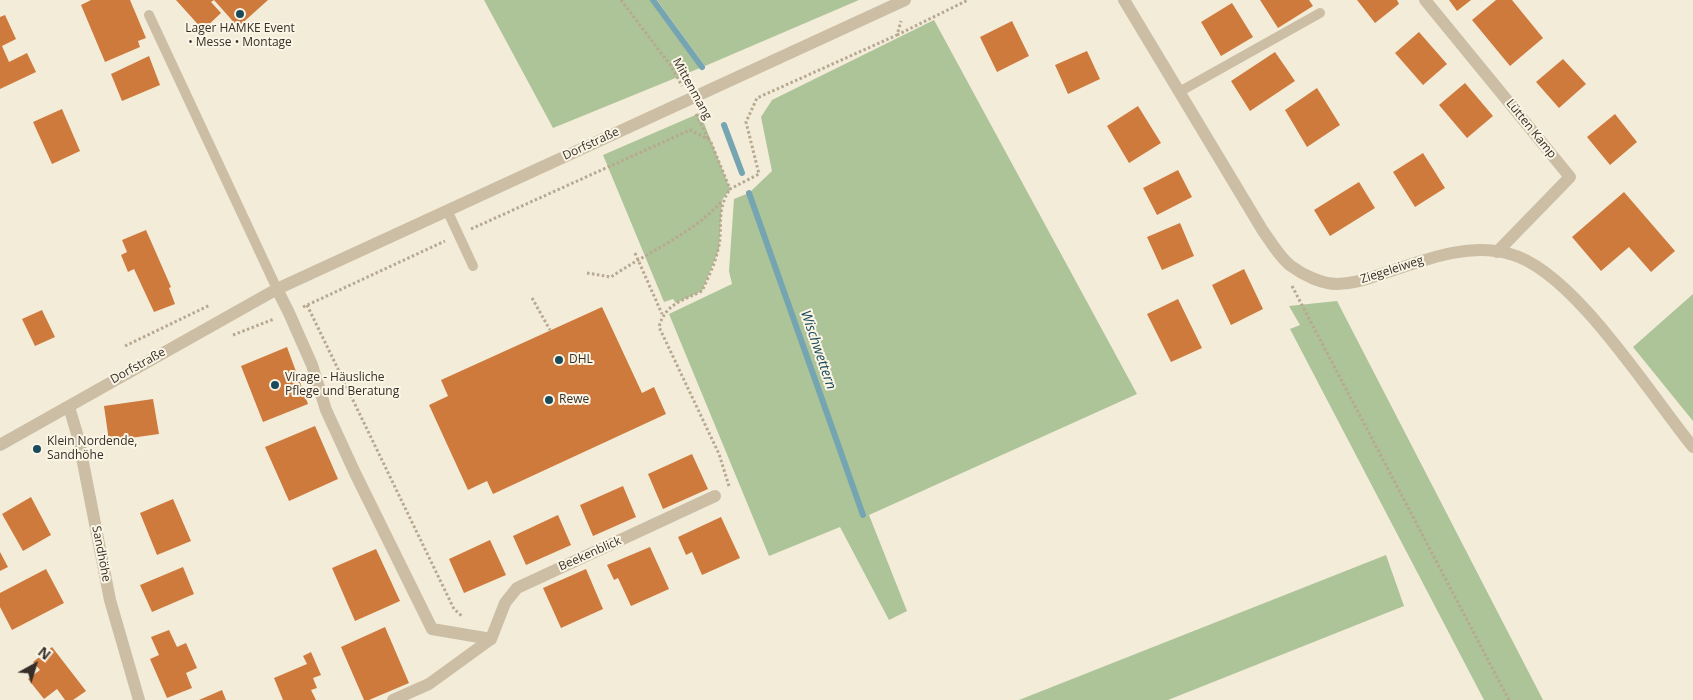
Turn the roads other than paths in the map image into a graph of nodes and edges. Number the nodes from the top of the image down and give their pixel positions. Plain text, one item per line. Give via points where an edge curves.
1 (904, 0) edge
2 (1124, 0) edge
3 (1425, 0) edge
4 (1320, 12) dead end
5 (149, 15) dead end
6 (1179, 92) junction
7 (447, 210) junction
8 (1497, 252) junction
9 (473, 266) dead end
10 (277, 289) junction
11 (69, 406) junction
12 (0, 445) edge
13 (1693, 447) edge
14 (715, 496) road end
15 (490, 639) junction
16 (139, 700) edge
17 (393, 700) edge

1 - 7 street, Dorfstraße
2 - 6 street, Ziegeleiweg
3 - 8 street, Lütten Kamp via 1570,177
4 - 6 lane
5 - 10 lane
6 - 8 street, Ziegeleiweg via 1263,231 1290,266 1315,279 1335,284 1356,282 1439,255 1479,250
7 - 9 lane
7 - 10 street, Dorfstraße
8 - 13 street, Ziegeleiweg via 1537,265 1569,291
10 - 11 street, Dorfstraße
10 - 15 street via 312,365 326,410 432,629
11 - 12 street, Dorfstraße
11 - 16 street, Sandhöhe via 78,436 110,600
14 - 15 street, Beekenblick via 517,588 505,603
15 - 17 street via 430,684

